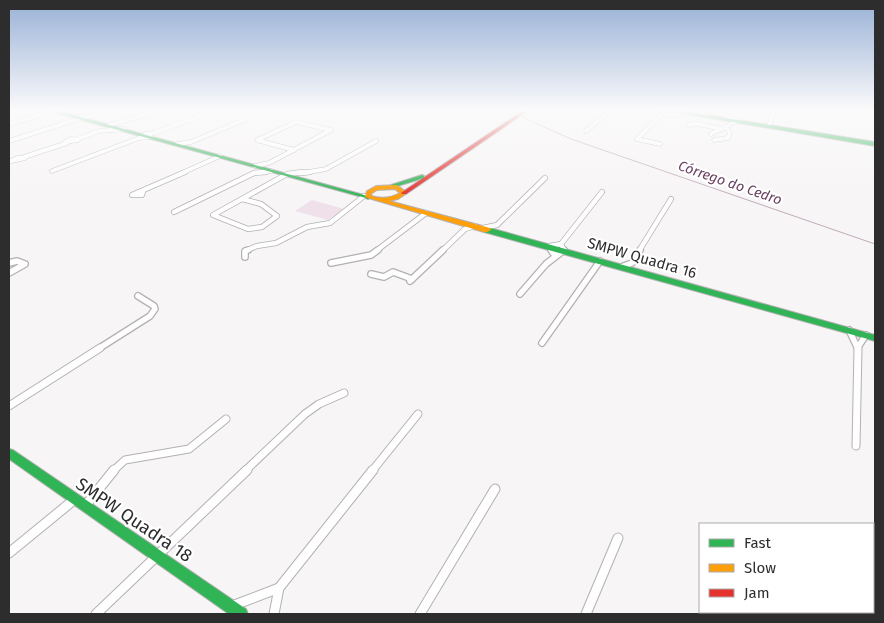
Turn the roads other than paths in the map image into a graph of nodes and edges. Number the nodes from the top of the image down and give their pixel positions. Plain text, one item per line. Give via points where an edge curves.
1 (76, 139) edge
2 (139, 139) edge
3 (159, 139) edge
4 (203, 139) edge
5 (259, 139) edge
6 (315, 139) edge
7 (484, 139) edge
8 (638, 139) edge
9 (720, 139) edge
10 (846, 139) edge
11 (714, 140) dead end
12 (376, 141) dead end
13 (660, 144) dead end
14 (875, 144) edge
15 (190, 145) junction
16 (294, 150) junction
17 (222, 156) junction
18 (24, 158) dead end
19 (270, 167) junction
20 (255, 168) junction
21 (438, 170) junction
22 (52, 171) dead end
23 (295, 174) junction
24 (545, 178) dead end
25 (308, 180) junction
26 (392, 186) junction
27 (376, 188) junction
28 (143, 192) dead end
29 (602, 192) dead end
30 (401, 195) junction
31 (366, 196) junction
32 (242, 199) junction
33 (670, 199) dead end
34 (380, 200) junction
35 (402, 206) junction
36 (174, 212) dead end
37 (426, 213) junction
38 (462, 225) junction
39 (497, 228) junction
40 (549, 246) junction
41 (562, 247) junction
42 (554, 254) junction
43 (245, 257) dead end
44 (600, 261) junction
45 (330, 262) dead end
46 (9, 263) edge
47 (632, 263) junction
48 (620, 266) junction
49 (639, 272) junction
50 (9, 273) edge
51 (371, 274) dead end
52 (520, 294) dead end
53 (138, 296) dead end
54 (849, 330) junction
55 (871, 336) edge
56 (542, 342) dead end
57 (858, 347) junction
58 (344, 393) dead end
59 (9, 406) edge
60 (418, 414) dead end
61 (226, 419) dead end
62 (856, 446) dead end
63 (9, 453) edge
64 (495, 489) dead end
65 (75, 499) junction
66 (86, 506) junction
67 (618, 538) dead end
68 (9, 553) edge
69 (157, 554) junction
70 (279, 588) junction
71 (230, 606) junction
72 (96, 614) edge
73 (241, 614) edge
74 (274, 614) edge
75 (420, 614) edge
76 (586, 614) edge

1 - 18 street
2 - 22 street
3 - 15 main road
4 - 15 street
5 - 16 street
6 - 16 street
7 - 21 main road
8 - 13 street
9 - 11 street
10 - 14 main road
12 - 23 street via 323,171
15 - 17 main road
16 - 19 street
17 - 20 main road
17 - 28 street
19 - 20 main road
19 - 23 main road
20 - 36 street
21 - 26 main road
21 - 30 main road
23 - 25 main road
23 - 32 street
24 - 39 street
25 - 27 main road via 346,187
25 - 31 main road, SMPW Quadra 16
26 - 27 main road
26 - 30 main road via 401,188
27 - 31 main road
29 - 41 street
30 - 34 main road
30 - 35 main road via 398,201
31 - 34 main road, SMPW Quadra 16
31 - 43 street via 330,223 307,226 276,244 248,248
32 - 32 street via 214,214 214,217 251,230 277,216 261,204
33 - 47 street
34 - 35 main road, SMPW Quadra 16
35 - 37 main road, SMPW Quadra 16
37 - 38 main road, SMPW Quadra 16
37 - 45 street via 371,255
38 - 39 main road, SMPW Quadra 16
38 - 51 street via 411,280 393,272 384,277
39 - 40 main road, SMPW Quadra 16
40 - 41 main road, SMPW Quadra 16
40 - 42 street
41 - 42 street
41 - 44 main road, SMPW Quadra 16
42 - 52 street via 531,285
44 - 48 main road, SMPW Quadra 16
44 - 56 street
46 - 50 street via 25,264
47 - 48 street
47 - 49 street
48 - 49 main road, SMPW Quadra 16
49 - 54 main road, SMPW Quadra 16
53 - 59 street via 154,306 150,316
54 - 55 main road, SMPW Quadra 16
54 - 57 street
55 - 57 street
57 - 62 street
58 - 69 street via 305,414
60 - 70 street
61 - 66 street via 188,449 125,460 108,475
63 - 65 main road, SMPW Quadra 18
64 - 75 street
65 - 66 main road, SMPW Quadra 18
65 - 68 street
66 - 69 main road, SMPW Quadra 18
67 - 76 street
69 - 71 main road, SMPW Quadra 18
69 - 72 street
70 - 71 street
70 - 74 street
71 - 73 main road, SMPW Quadra 18

